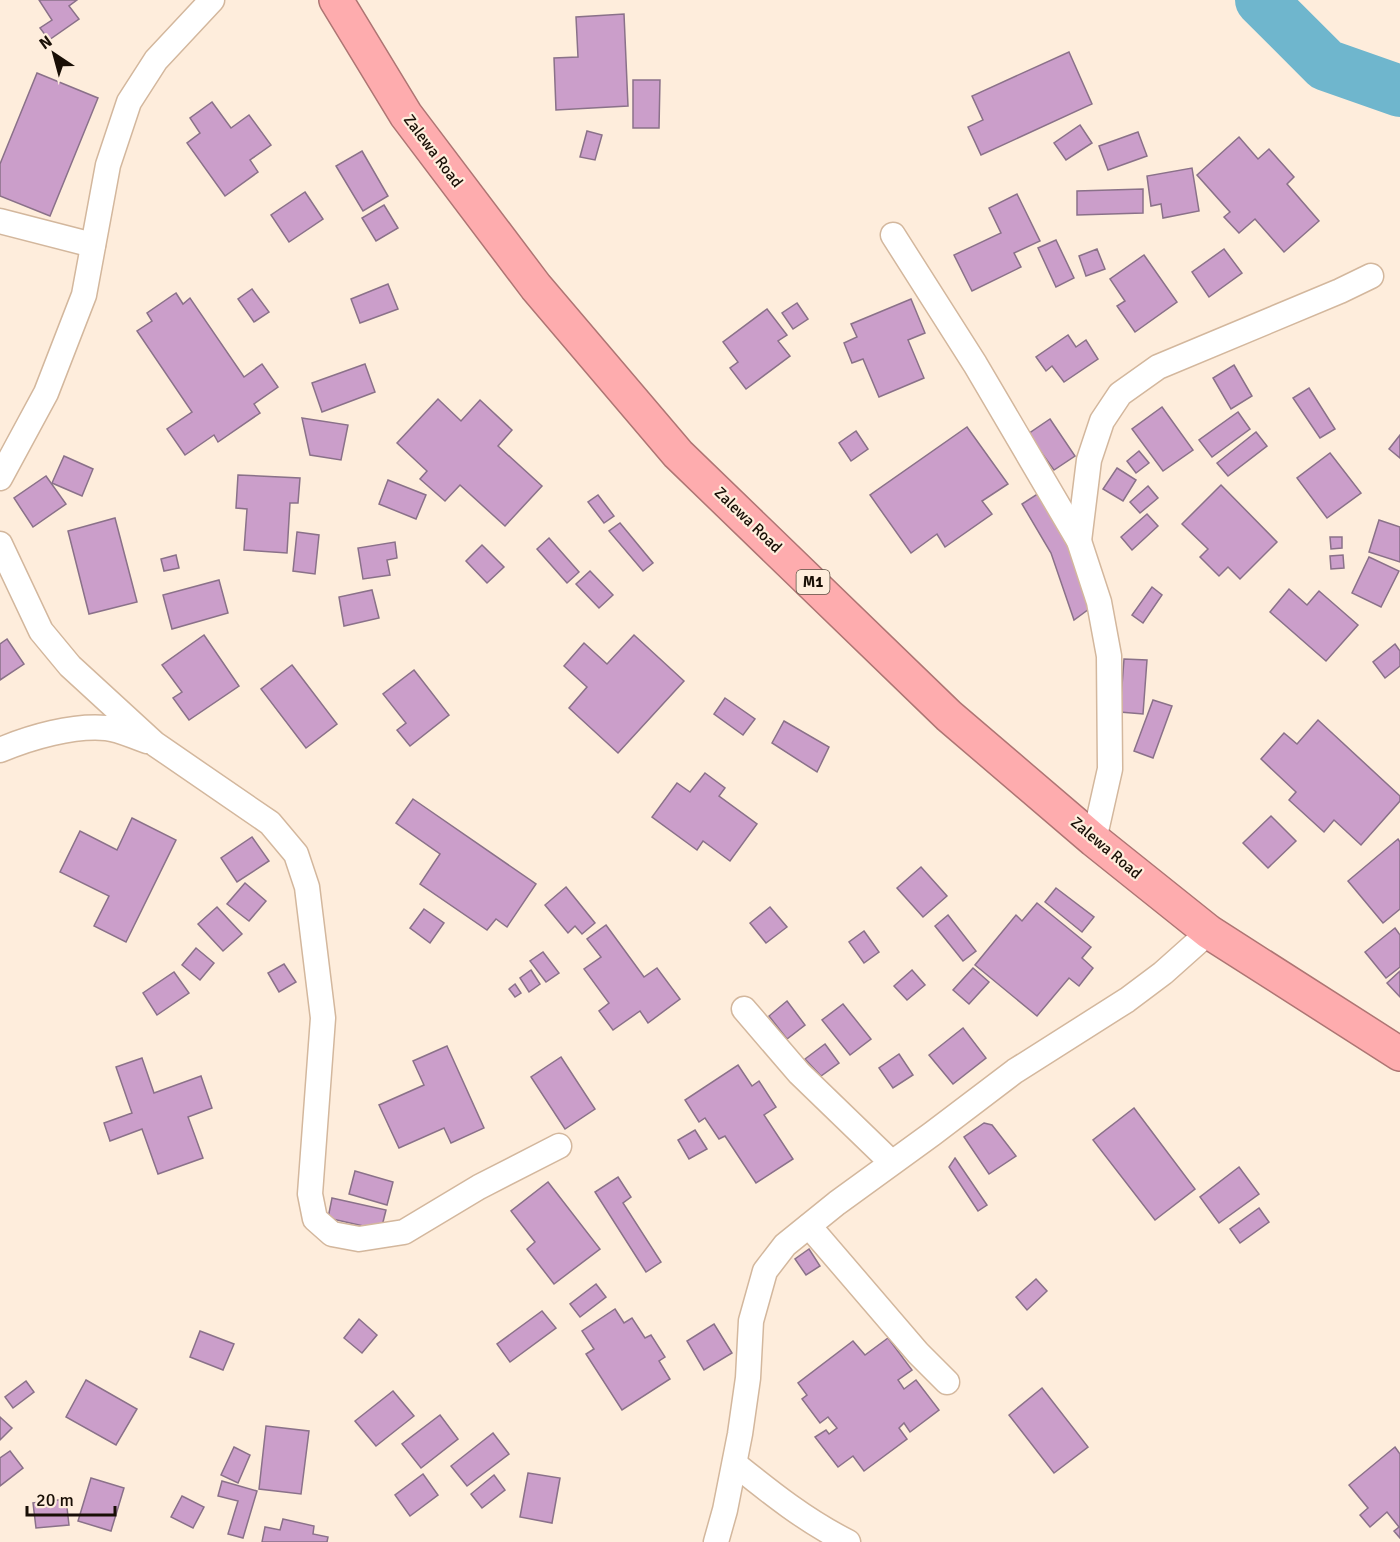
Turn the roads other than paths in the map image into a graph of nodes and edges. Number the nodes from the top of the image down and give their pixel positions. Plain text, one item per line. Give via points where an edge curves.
1 (212, 0) edge
2 (336, 0) edge
3 (0, 221) edge
4 (893, 235) dead end
5 (93, 245) junction
6 (1371, 276) dead end
7 (0, 478) edge
8 (1079, 541) junction
9 (0, 544) edge
10 (155, 744) junction
11 (0, 750) edge
12 (1094, 840) junction
13 (1209, 932) junction
14 (744, 1009) dead end
15 (1400, 1054) edge
16 (559, 1146) dead end
17 (891, 1162) junction
18 (808, 1226) junction
19 (947, 1382) dead end
20 (735, 1464) junction
21 (716, 1542) edge
22 (848, 1542) edge

1 - 5 street via 156,60 129,102 108,165
2 - 12 highway, Zalewa Road / M1 via 412,124 536,287 678,454 949,716
3 - 5 street
4 - 8 street via 975,364
5 - 7 street via 84,295 46,393
6 - 8 street via 1158,368 1120,394 1102,421 1089,460
8 - 12 street via 1099,602 1109,656 1110,769
9 - 10 street via 41,631 70,666
10 - 11 street via 107,728 30,738
10 - 16 street via 270,823 296,854 300,865 307,887 323,1018 310,1194 315,1219 332,1234 359,1239 404,1232 479,1186
12 - 13 highway, Zalewa Road / M1
13 - 15 highway, Zalewa Road / M1
13 - 17 street via 1163,974 1015,1071
14 - 17 street via 799,1073
17 - 18 street
18 - 19 street
18 - 20 street via 785,1245 765,1271 751,1321 748,1378
20 - 21 street
20 - 22 street via 780,1501

